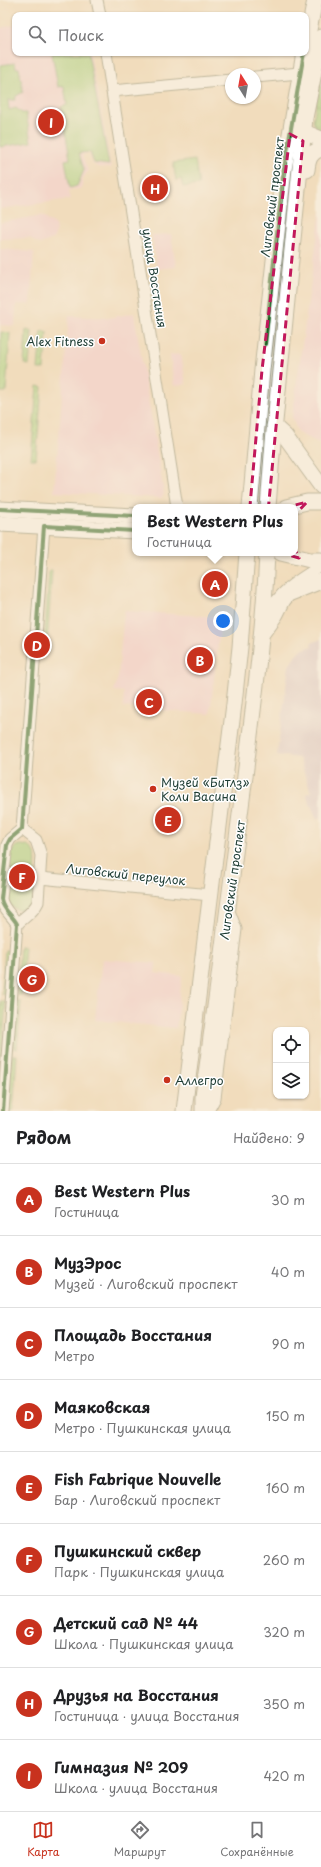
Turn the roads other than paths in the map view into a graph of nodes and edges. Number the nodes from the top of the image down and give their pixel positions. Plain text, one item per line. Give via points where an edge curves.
1 (97, 0) edge
2 (315, 0) edge
3 (99, 12) edge
4 (309, 30) edge
5 (321, 37) edge
6 (106, 56) edge
7 (303, 56) edge
8 (300, 73) junction
9 (261, 76) edge
10 (225, 81) edge
11 (112, 91) junction
12 (299, 136) junction
13 (321, 140) edge
14 (321, 149) edge
15 (295, 222) junction
16 (274, 426) junction
17 (321, 486) edge
18 (314, 502) edge
19 (178, 504) edge
20 (250, 504) edge
21 (268, 504) edge
22 (298, 505) edge
23 (0, 509) edge
24 (298, 512) edge
25 (132, 516) edge
26 (0, 524) edge
27 (44, 526) junction
28 (132, 531) edge
29 (298, 555) edge
30 (247, 556) edge
31 (267, 556) edge
32 (321, 560) edge
33 (321, 566) edge
34 (321, 581) edge
35 (264, 618) junction
36 (262, 633) junction
37 (227, 758) junction
38 (247, 760) junction
39 (22, 832) junction
40 (40, 878) junction
41 (210, 896) junction
42 (229, 911) junction
43 (18, 918) junction
44 (3, 1111) edge
45 (184, 1111) edge
46 (203, 1111) edge
47 (208, 1111) edge

1 - 3 street
2 - 4 main road
5 - 12 main road, Лиговский проспект
6 - 11 street, улица Восстания
7 - 8 main road, Лиговский проспект
8 - 9 street
8 - 12 main road, Лиговский проспект
10 - 11 street
11 - 19 street, улица Восстания
12 - 13 main road
12 - 14 main road
12 - 15 main road, Лиговский проспект
12 - 20 main road, Лиговский проспект via 262,370
14 - 15 main road, Лиговский проспект via 310,155 303,201
15 - 16 main road, Лиговский проспект
16 - 17 main road via 285,436
16 - 21 main road, Лиговский проспект
18 - 22 main road
18 - 24 main road
23 - 25 main road
26 - 27 main road
27 - 28 main road
27 - 39 street
29 - 32 main road
30 - 37 main road, Лиговский проспект via 240,647
31 - 35 main road, Лиговский проспект
33 - 35 street via 285,590
34 - 36 main road via 288,594
35 - 36 main road, Лиговский проспект
36 - 38 main road, Лиговский проспект
37 - 38 main road
37 - 41 main road, Лиговский проспект
38 - 42 main road, Лиговский проспект
39 - 40 street via 36,840 40,847
39 - 43 street via 7,844 1,899 2,905
40 - 41 street, Лиговский переулок
40 - 43 street via 35,909 30,914
41 - 45 main road, Лиговский проспект
42 - 46 main road, Лиговский проспект
42 - 47 street via 236,929 215,1098
43 - 44 street

